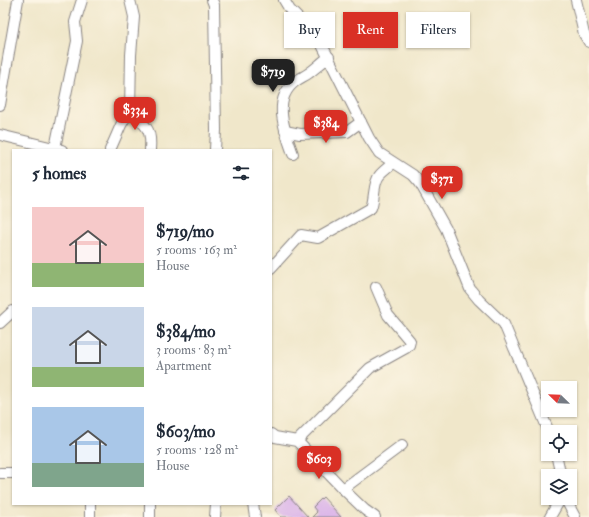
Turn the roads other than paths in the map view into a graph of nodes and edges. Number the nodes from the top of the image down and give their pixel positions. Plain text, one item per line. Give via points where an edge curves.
1 (18, 0) edge
2 (82, 0) edge
3 (130, 0) edge
4 (212, 0) edge
5 (284, 0) edge
6 (576, 0) edge
7 (589, 42) edge
8 (329, 57) junction
9 (0, 105) edge
10 (130, 110) junction
11 (361, 122) junction
12 (285, 130) junction
13 (0, 135) edge
14 (58, 149) edge
15 (110, 149) edge
16 (150, 149) edge
17 (215, 149) edge
18 (293, 154) dead end
19 (393, 163) junction
20 (272, 267) edge
21 (376, 287) dead end
22 (12, 311) edge
23 (0, 323) edge
24 (546, 425) edge
25 (272, 435) edge
26 (297, 441) junction
27 (402, 444) dead end
28 (0, 473) edge
29 (12, 473) edge
30 (343, 489) junction
31 (90, 505) edge
32 (150, 505) edge
33 (216, 505) edge
34 (253, 505) edge
35 (557, 505) edge
36 (569, 505) edge
37 (90, 517) edge
38 (150, 517) edge
39 (215, 517) edge
40 (255, 517) edge
41 (375, 517) edge
42 (550, 517) edge
43 (576, 517) edge

1 - 9 street
2 - 14 street via 76,22 77,40
3 - 10 street via 134,17
4 - 17 street
5 - 8 street via 290,10 319,39
6 - 7 street via 584,34
8 - 11 street
8 - 12 street via 288,89 281,109
10 - 15 street
10 - 16 street via 150,131
11 - 12 street via 346,132 300,134
11 - 19 street via 379,153
12 - 18 street
13 - 14 street
19 - 20 street via 378,177 371,208 318,238 301,235
19 - 24 street via 413,175 420,183 446,229 470,289 504,324
21 - 26 street via 388,315 410,341 409,345 370,368
22 - 23 street
25 - 26 street
26 - 30 street
27 - 30 street
28 - 29 street
30 - 41 street
31 - 37 street
32 - 38 street
33 - 39 street
34 - 40 street
35 - 42 street
36 - 43 street

